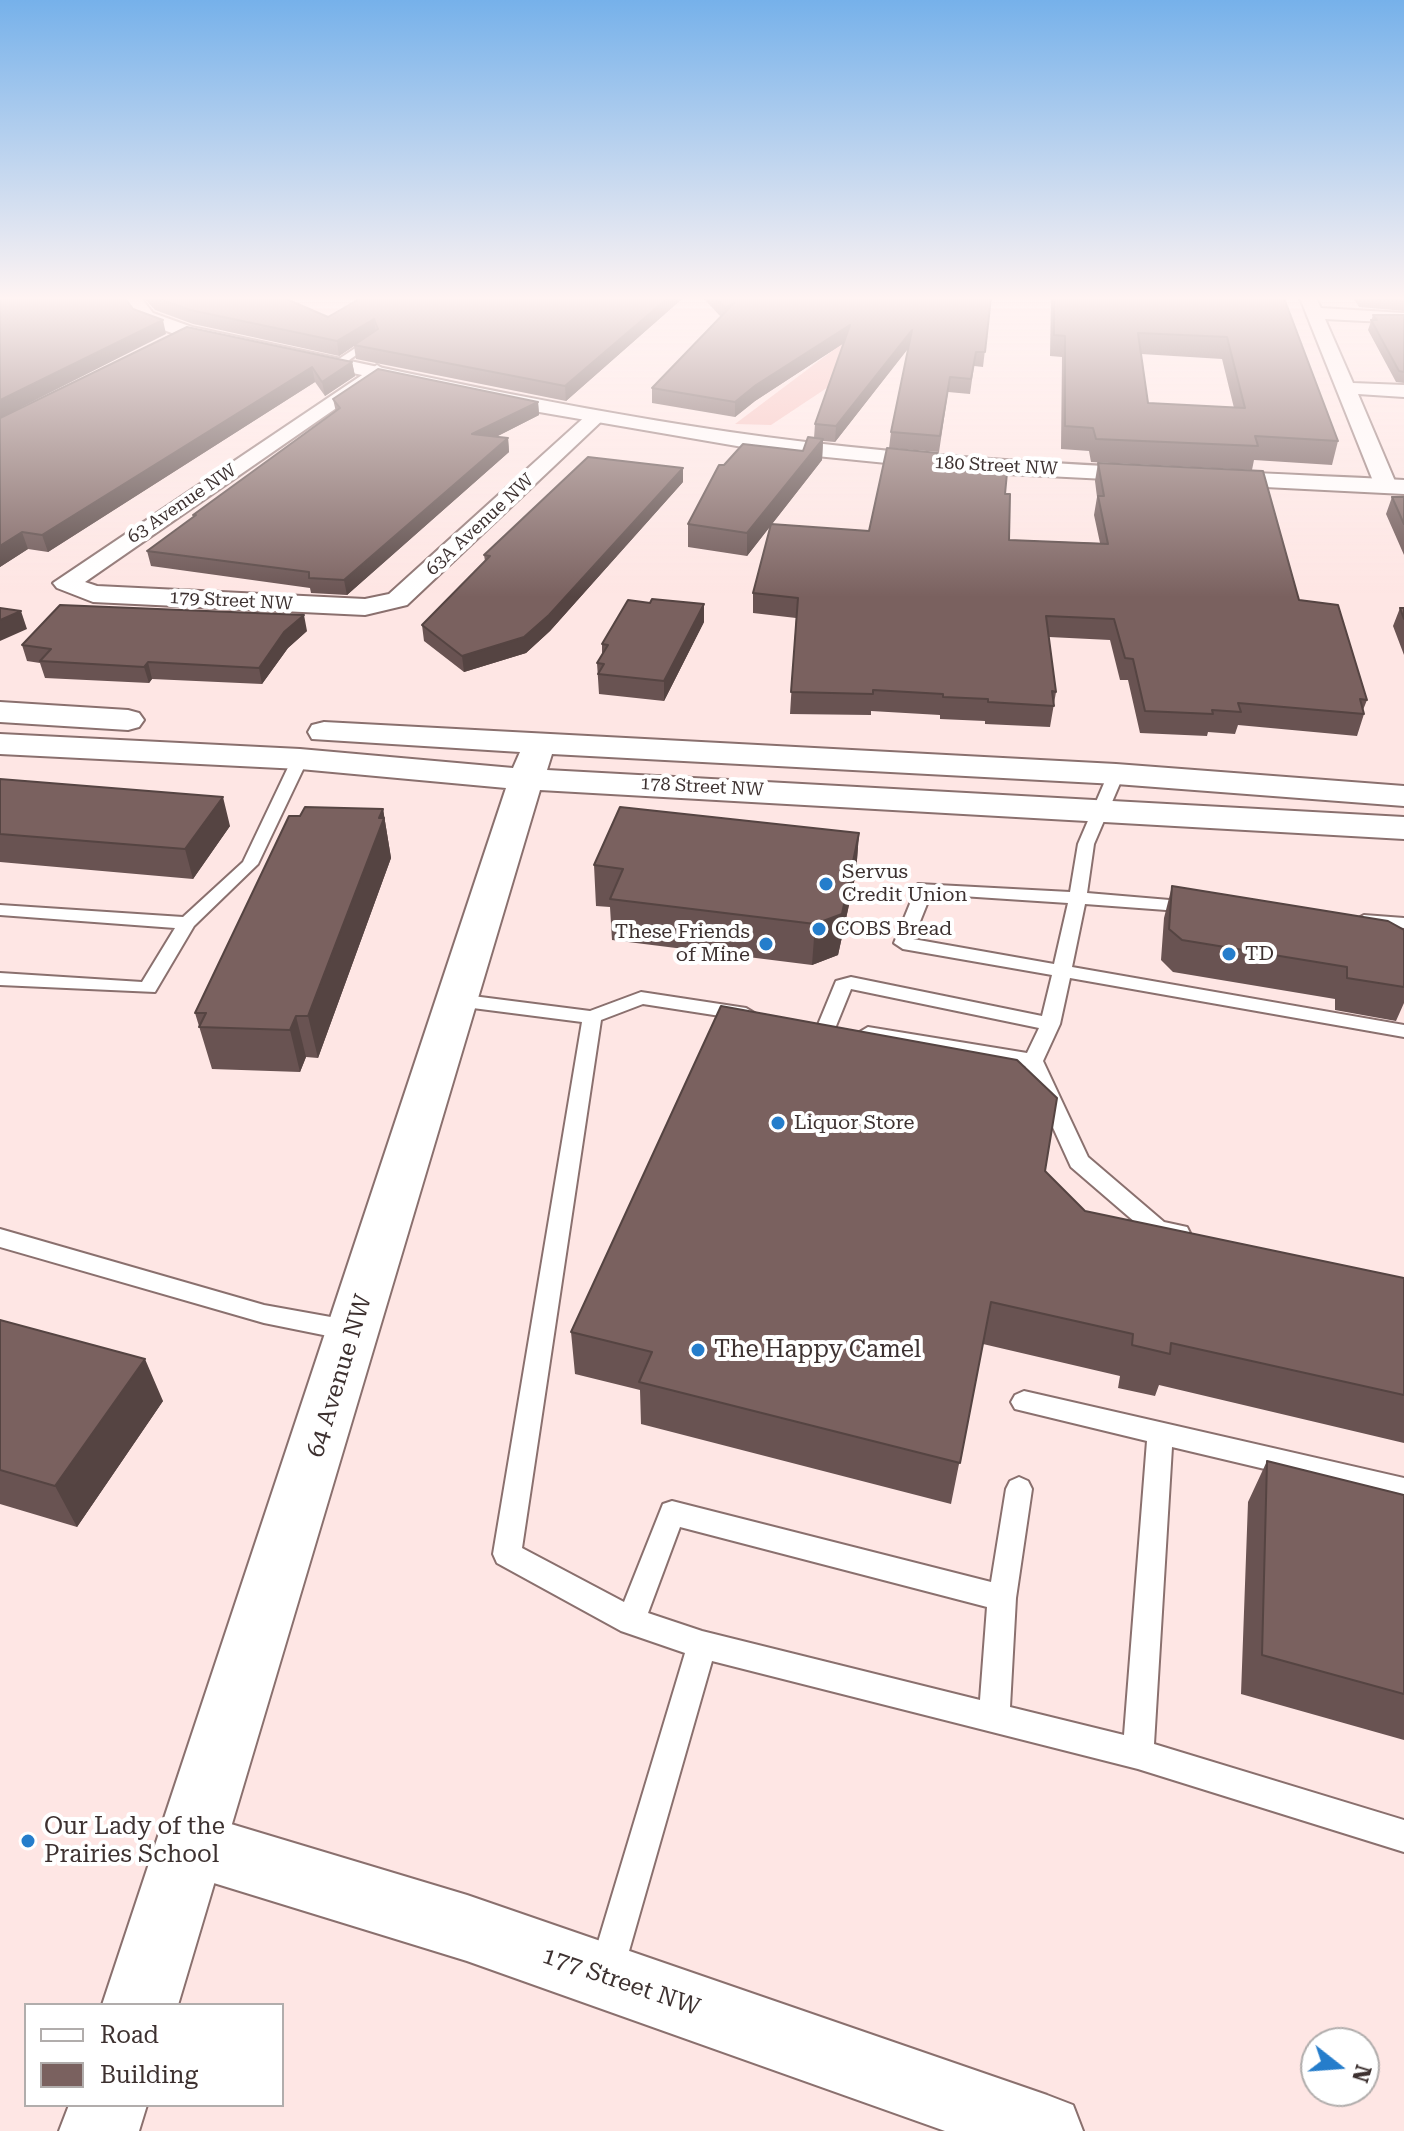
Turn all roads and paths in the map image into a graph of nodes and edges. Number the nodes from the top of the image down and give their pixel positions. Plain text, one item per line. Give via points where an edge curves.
1 (338, 397) edge
2 (503, 397) edge
3 (1351, 397) edge
4 (596, 417) junction
5 (1395, 487) edge
6 (66, 583) joint
7 (398, 600) joint
8 (0, 712) edge
9 (0, 744) edge
10 (300, 759) junction
11 (533, 762) junction
12 (1116, 774) junction
13 (1404, 796) edge
14 (1103, 809) junction
15 (1404, 828) edge
16 (1078, 898) junction
17 (1218, 909) edge
18 (0, 910) edge
19 (1342, 918) edge
20 (187, 923) junction
21 (1404, 923) edge
22 (1062, 972) junction
23 (0, 979) edge
24 (457, 1000) junction
25 (592, 1017) junction
26 (765, 1017) edge
27 (1050, 1024) junction
28 (1404, 1031) edge
29 (1033, 1061) junction
30 (0, 1238) edge
31 (1204, 1238) edge
32 (353, 1331) junction
33 (1024, 1402) dead end
34 (1160, 1433) junction
35 (1019, 1489) dead end
36 (1404, 1490) edge
37 (1002, 1598) junction
38 (631, 1621) junction
39 (702, 1645) junction
40 (994, 1718) junction
41 (1138, 1754) junction
42 (1404, 1836) edge
43 (191, 1844) junction
44 (605, 1976) junction
45 (141, 2003) edge
46 (107, 2107) edge
47 (99, 2131) edge
48 (1047, 2131) edge

1 - 6 street, 63 Avenue NW
2 - 4 street, 180 Street NW
3 - 5 street
4 - 5 street, 180 Street NW via 934,462
4 - 7 street, 63A Avenue NW
6 - 7 street, 179 Street NW via 93,594 365,607
8 - 11 street, 178 Street NW
9 - 10 street, 178 Street NW
10 - 11 street, 178 Street NW
10 - 20 lane via 250,864
11 - 12 street, 178 Street NW
11 - 14 street, 178 Street NW
11 - 24 street, 64 Avenue NW
12 - 13 street, 178 Street NW
12 - 14 lane
14 - 15 street, 178 Street NW
14 - 16 lane via 1086,844
16 - 17 lane
16 - 22 lane
16 - 22 lane via 924,888 903,943
18 - 20 lane
19 - 21 lane
20 - 23 lane via 148,988
22 - 27 lane
22 - 28 lane
24 - 25 lane
24 - 32 street, 64 Avenue NW
25 - 26 lane via 641,998
25 - 38 lane via 507,1554
27 - 29 lane
27 - 29 lane via 851,983 843,985 819,1025
29 - 31 lane via 1079,1162 1158,1229
30 - 32 lane via 264,1314
32 - 43 street, 64 Avenue NW
33 - 34 lane
34 - 36 lane
34 - 41 lane
35 - 37 lane
37 - 38 lane via 672,1513
37 - 40 lane
38 - 39 lane
39 - 40 lane
39 - 44 lane
40 - 41 lane
41 - 42 lane
43 - 44 street, 177 Street NW
43 - 45 street, 64 Avenue NW
44 - 48 street, 177 Street NW
46 - 47 street

